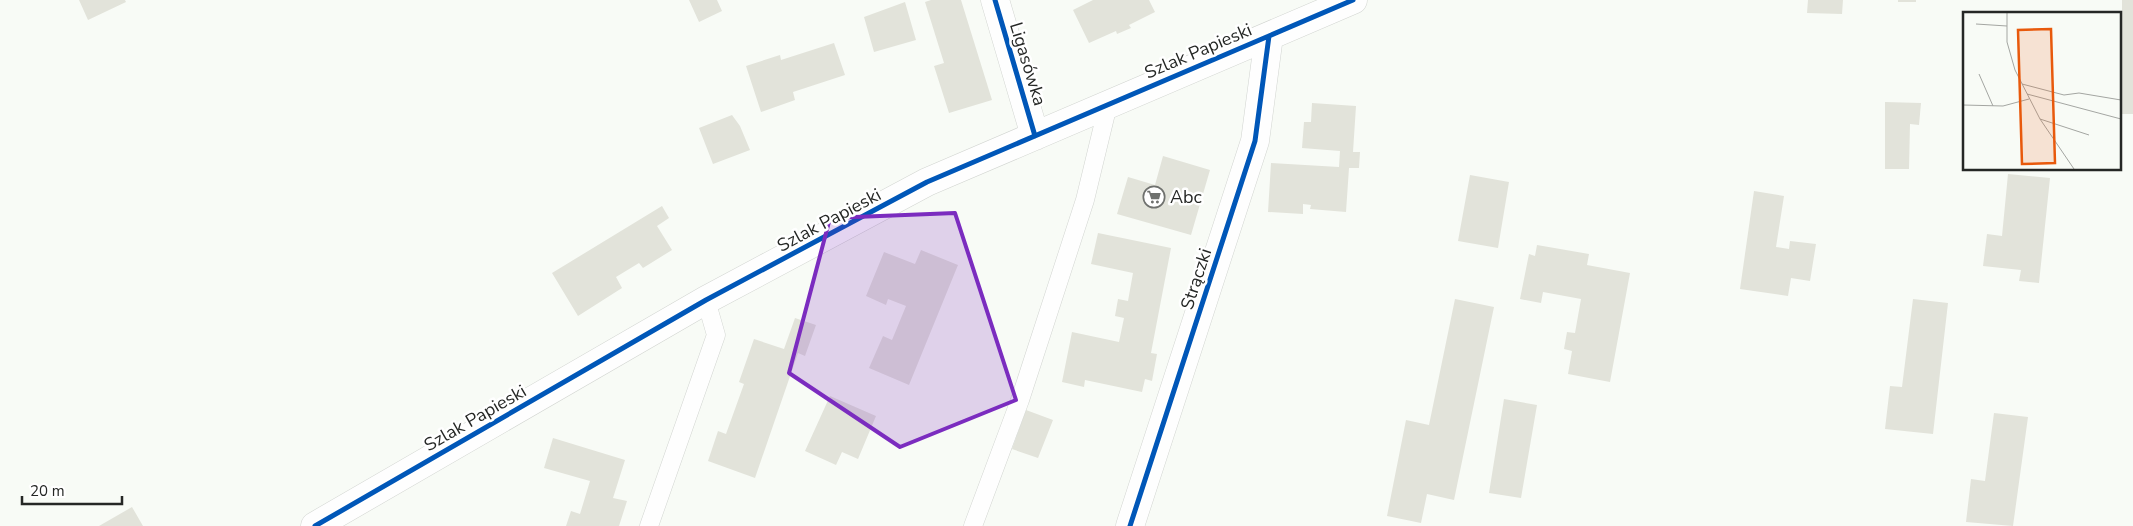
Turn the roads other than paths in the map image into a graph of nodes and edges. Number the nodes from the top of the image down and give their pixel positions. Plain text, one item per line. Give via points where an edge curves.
1 (995, 0) edge
2 (1353, 0) edge
3 (1269, 36) junction
4 (1108, 105) junction
5 (1035, 136) junction
6 (706, 300) junction
7 (315, 526) edge
8 (649, 526) edge
9 (972, 526) edge
10 (1130, 526) edge

1 - 5 street, Ligasówka
2 - 3 street, Szlak Papieski
3 - 4 street, Szlak Papieski
3 - 10 street, Strączki via 1255,141
4 - 5 street, Szlak Papieski
4 - 9 lane via 1085,200 1020,400
5 - 6 street, Szlak Papieski via 927,182
6 - 7 street, Szlak Papieski
6 - 8 lane via 716,335

